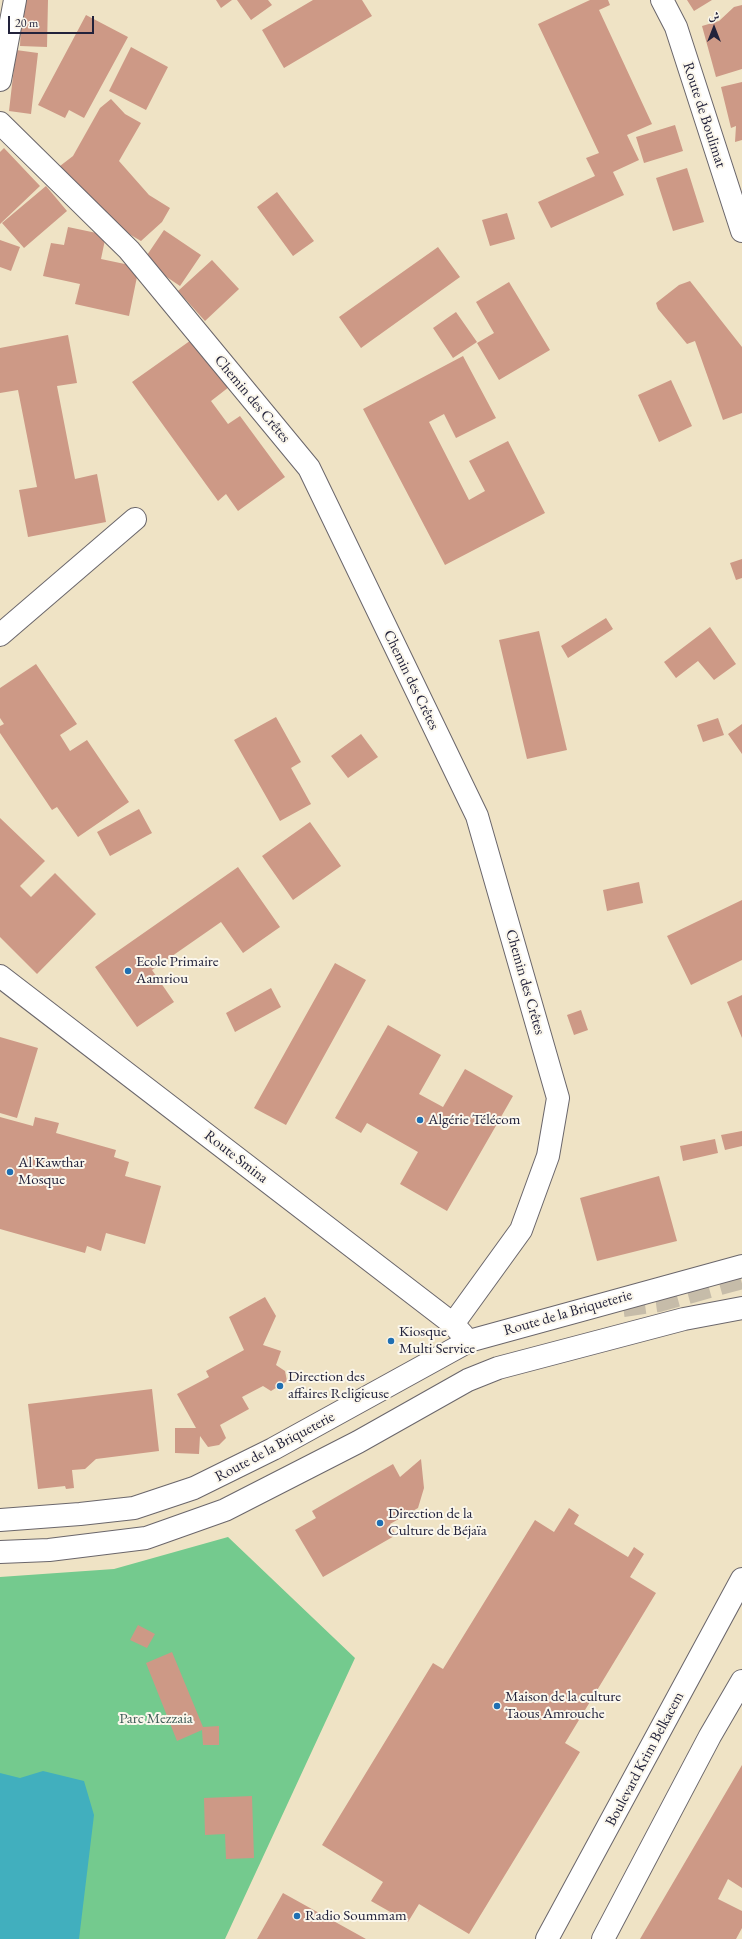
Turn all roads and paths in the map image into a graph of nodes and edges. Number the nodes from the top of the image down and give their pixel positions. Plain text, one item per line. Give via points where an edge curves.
1 (15, 0) edge
2 (662, 0) edge
3 (0, 80) edge
4 (0, 123) edge
5 (742, 231) edge
6 (135, 519) dead end
7 (0, 634) edge
8 (0, 976) edge
9 (742, 1266) edge
10 (742, 1308) edge
11 (453, 1324) junction
12 (469, 1341) junction
13 (0, 1520) edge
14 (0, 1552) edge
15 (742, 1579) edge
16 (742, 1681) edge
17 (547, 1939) edge
18 (603, 1939) edge

1 - 3 street
2 - 5 street, Route de Boulimat via 676,27
4 - 11 street, Chemin des Crêtes via 129,250 309,468 477,816 558,1098 548,1156 521,1230
6 - 7 street
8 - 11 street, Route Smina
9 - 12 street, Route de la Briqueterie
10 - 14 street via 684,1319 498,1368 468,1380 358,1442 225,1510 146,1538 49,1550
11 - 12 street, Route Smina
12 - 13 street, Route de la Briqueterie via 273,1449 194,1488 134,1508
15 - 17 street, Boulevard Krim Belkacem
16 - 18 street via 710,1736

